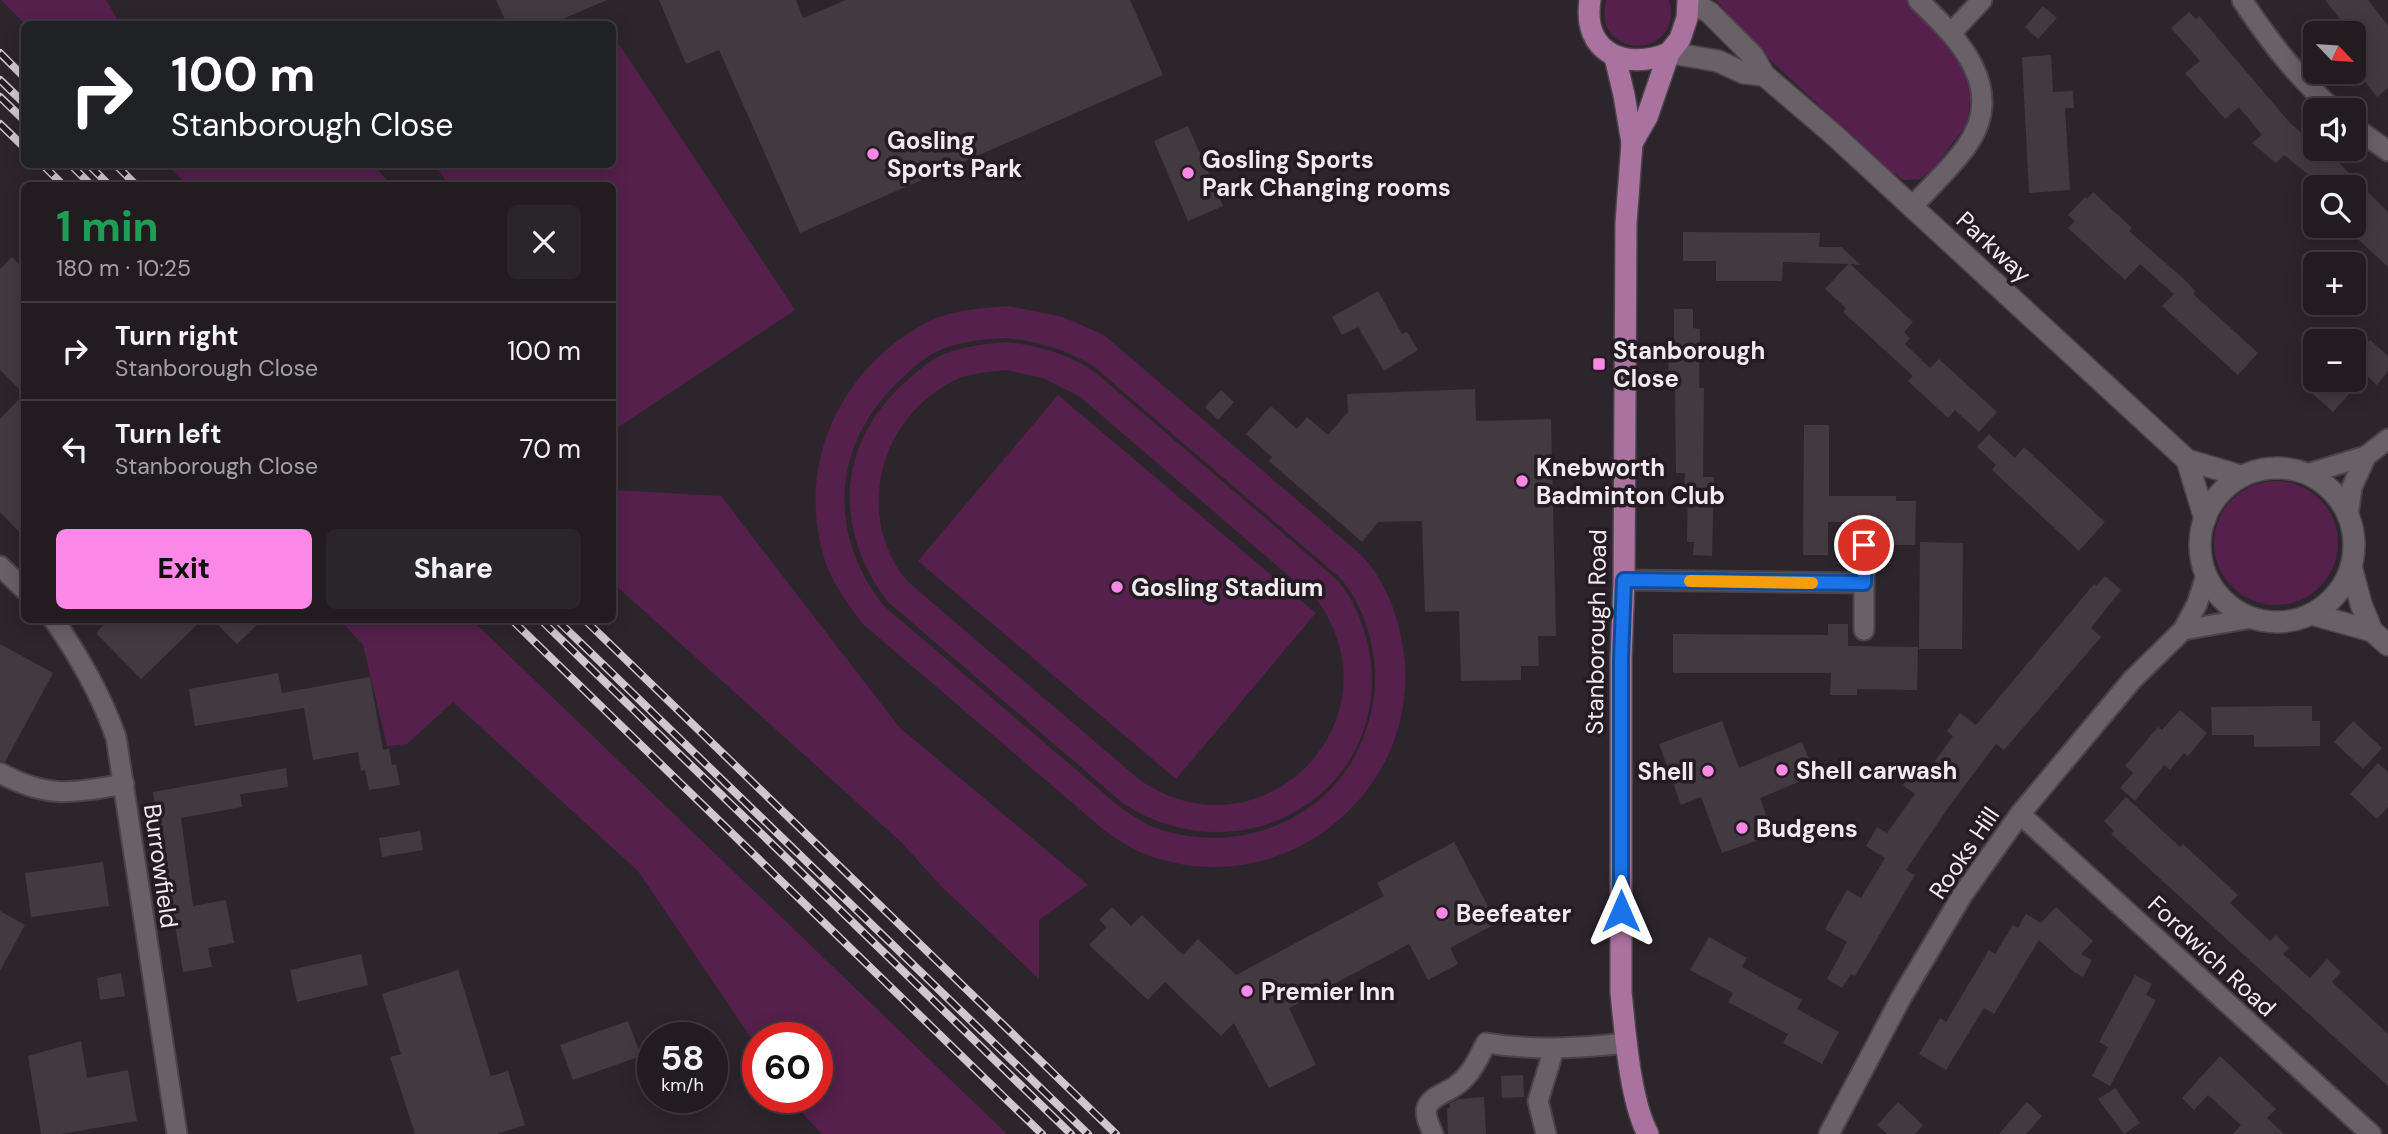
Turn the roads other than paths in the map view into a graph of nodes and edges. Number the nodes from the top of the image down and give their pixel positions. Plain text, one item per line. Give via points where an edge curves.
1 (1590, 0) edge
2 (1688, 0) edge
3 (1918, 0) edge
4 (1982, 0) edge
5 (2242, 0) edge
6 (1952, 32) junction
7 (1670, 53) junction
8 (1615, 57) junction
9 (1764, 75) junction
10 (2322, 98) edge
11 (2366, 135) edge
12 (1632, 143) junction
13 (2388, 151) edge
14 (1912, 207) junction
15 (2388, 439) edge
16 (2365, 456) junction
17 (2187, 460) junction
18 (2310, 474) junction
19 (2241, 477) junction
20 (2348, 516) junction
21 (2205, 519) junction
22 (1864, 545) dead end
23 (0, 566) edge
24 (2351, 566) junction
25 (2206, 576) junction
26 (1624, 580) junction
27 (1864, 583) junction
28 (21, 586) edge
29 (2311, 614) junction
30 (2252, 618) junction
31 (56, 623) edge
32 (1864, 630) dead end
33 (2183, 630) junction
34 (2372, 631) junction
35 (2388, 645) edge
36 (0, 773) edge
37 (124, 784) junction
38 (2020, 814) junction
39 (1627, 1043) junction
40 (1554, 1049) junction
41 (1642, 1130) edge
42 (177, 1134) edge
43 (1433, 1134) edge
44 (1546, 1134) edge
45 (1829, 1134) edge
46 (2371, 1134) edge

1 - 8 main road, Stanborough Road via 1587,15 1592,34
2 - 7 main road, Stanborough Road via 1681,39
2 - 9 street, Parkway via 1710,13 1753,56
3 - 6 street
4 - 6 street
5 - 10 street via 2266,38
6 - 14 street via 1975,68 1979,116 1966,147
7 - 8 main road via 1653,60
7 - 9 street, Parkway
7 - 12 main road, Stanborough Road via 1647,117
8 - 12 main road, Stanborough Road
9 - 14 street, Parkway
11 - 13 street
12 - 26 main road, Stanborough Road via 1626,223
14 - 17 street, Parkway
15 - 16 street
16 - 18 street
16 - 20 street
17 - 19 street, Parkway
17 - 21 street
18 - 19 street via 2287,468 2262,469
18 - 20 street via 2339,499
19 - 21 street via 2222,490
20 - 24 street via 2353,535
21 - 25 street via 2200,537
22 - 27 street
23 - 28 street
24 - 29 street via 2335,596
24 - 34 street
25 - 30 street via 2229,606
25 - 33 street, Rooks Hill
26 - 27 street
26 - 39 main road, Stanborough Road via 1621,992
27 - 32 street
29 - 30 street via 2274,622
29 - 34 street
30 - 33 street
31 - 37 street, Burrowfield via 102,699 116,737
33 - 38 street, Rooks Hill via 2132,680
34 - 35 street
36 - 37 street via 34,789 53,792 76,793
37 - 42 street, Burrowfield
38 - 45 street, Rooks Hill via 1963,894
38 - 46 street, Fordwich Road
39 - 40 street
39 - 41 main road, Stanborough Road
40 - 43 street via 1486,1043 1474,1068 1427,1107
40 - 44 street via 1538,1101

